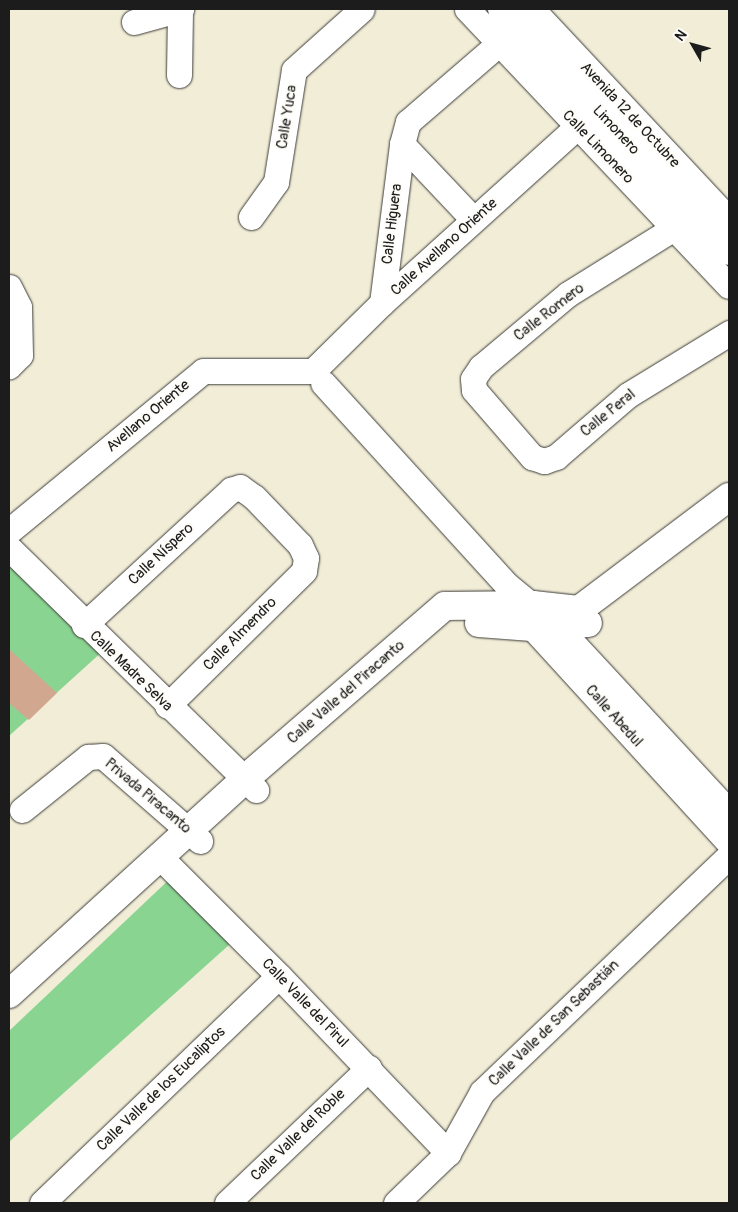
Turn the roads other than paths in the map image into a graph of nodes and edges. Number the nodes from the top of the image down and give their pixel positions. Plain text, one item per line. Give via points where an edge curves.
1 (181, 9) edge
2 (362, 9) edge
3 (467, 9) edge
4 (526, 13) edge
5 (134, 22) dead end
6 (499, 44) junction
7 (179, 75) dead end
8 (578, 126) junction
9 (402, 144) junction
10 (252, 218) dead end
11 (473, 219) junction
12 (729, 222) edge
13 (674, 228) junction
14 (729, 251) edge
15 (729, 286) edge
16 (9, 287) edge
17 (382, 303) junction
18 (729, 334) edge
19 (9, 366) edge
20 (318, 377) junction
21 (497, 419) joint
22 (729, 497) edge
23 (729, 517) edge
24 (9, 531) edge
25 (9, 548) edge
26 (306, 558) joint
27 (528, 610) junction
28 (84, 625) junction
29 (167, 706) junction
30 (250, 784) junction
31 (22, 810) dead end
32 (729, 812) edge
33 (195, 836) junction
34 (729, 843) edge
35 (729, 856) edge
36 (164, 862) junction
37 (279, 976) junction
38 (9, 994) edge
39 (9, 1014) edge
40 (369, 1068) junction
41 (448, 1153) junction
42 (42, 1203) edge
43 (226, 1203) edge
44 (396, 1203) edge

1 - 5 street
1 - 7 street
2 - 10 street, Calle Yuca via 294,70 276,182
3 - 6 street, Calle Limonero
4 - 6 street, Calle Higuera
4 - 12 main road, Avenida 12 de Octubre
4 - 14 main road, Limonero
6 - 8 street, Calle Limonero
6 - 9 street, Calle Higuera via 408,122
8 - 11 street, Calle Avellano Oriente
8 - 13 street, Calle Limonero
9 - 11 street
9 - 17 street, Calle Higuera
11 - 17 street, Calle Avellano Oriente
13 - 15 street, Calle Limonero
13 - 21 street, Calle Romero via 568,294 481,367 473,379 474,390
16 - 19 street via 19,307 20,355
17 - 20 street, Calle Avellano Oriente
18 - 21 street, Calle Peral via 628,395 556,457 544,461 532,457
20 - 24 street, Avellano Oriente via 203,371
20 - 27 street, Calle Abedul
22 - 27 main road, Calle Valle del Piracanto via 579,610
23 - 27 main road, Calle Valle del Piracanto via 586,624
25 - 28 street, Calle Madre Selva
26 - 28 street, Calle Níspero via 300,545 254,497 240,487 231,490
26 - 29 street, Calle Almendro via 304,571
27 - 30 main road, Calle Valle del Piracanto via 445,606
27 - 32 street, Calle Abedul
27 - 34 street, Calle Abedul
28 - 29 street, Calle Madre Selva
29 - 30 street, Calle Madre Selva
30 - 33 main road, Calle Valle del Piracanto
31 - 33 street, Privada Piracanto via 88,757 103,756
33 - 36 main road, Calle Valle del Piracanto
35 - 41 street, Calle Valle de San Sebastián via 482,1092
36 - 37 street, Calle Valle del Pirul
36 - 38 main road, Calle Valle del Piracanto
36 - 39 main road, Calle Valle del Piracanto
37 - 40 street, Calle Valle del Pirul
37 - 42 street, Calle Valle de los Eucaliptos
40 - 41 street, Calle Valle del Pirul
40 - 43 street, Calle Valle del Roble
41 - 44 street, Calle Valle de San Sebastián

